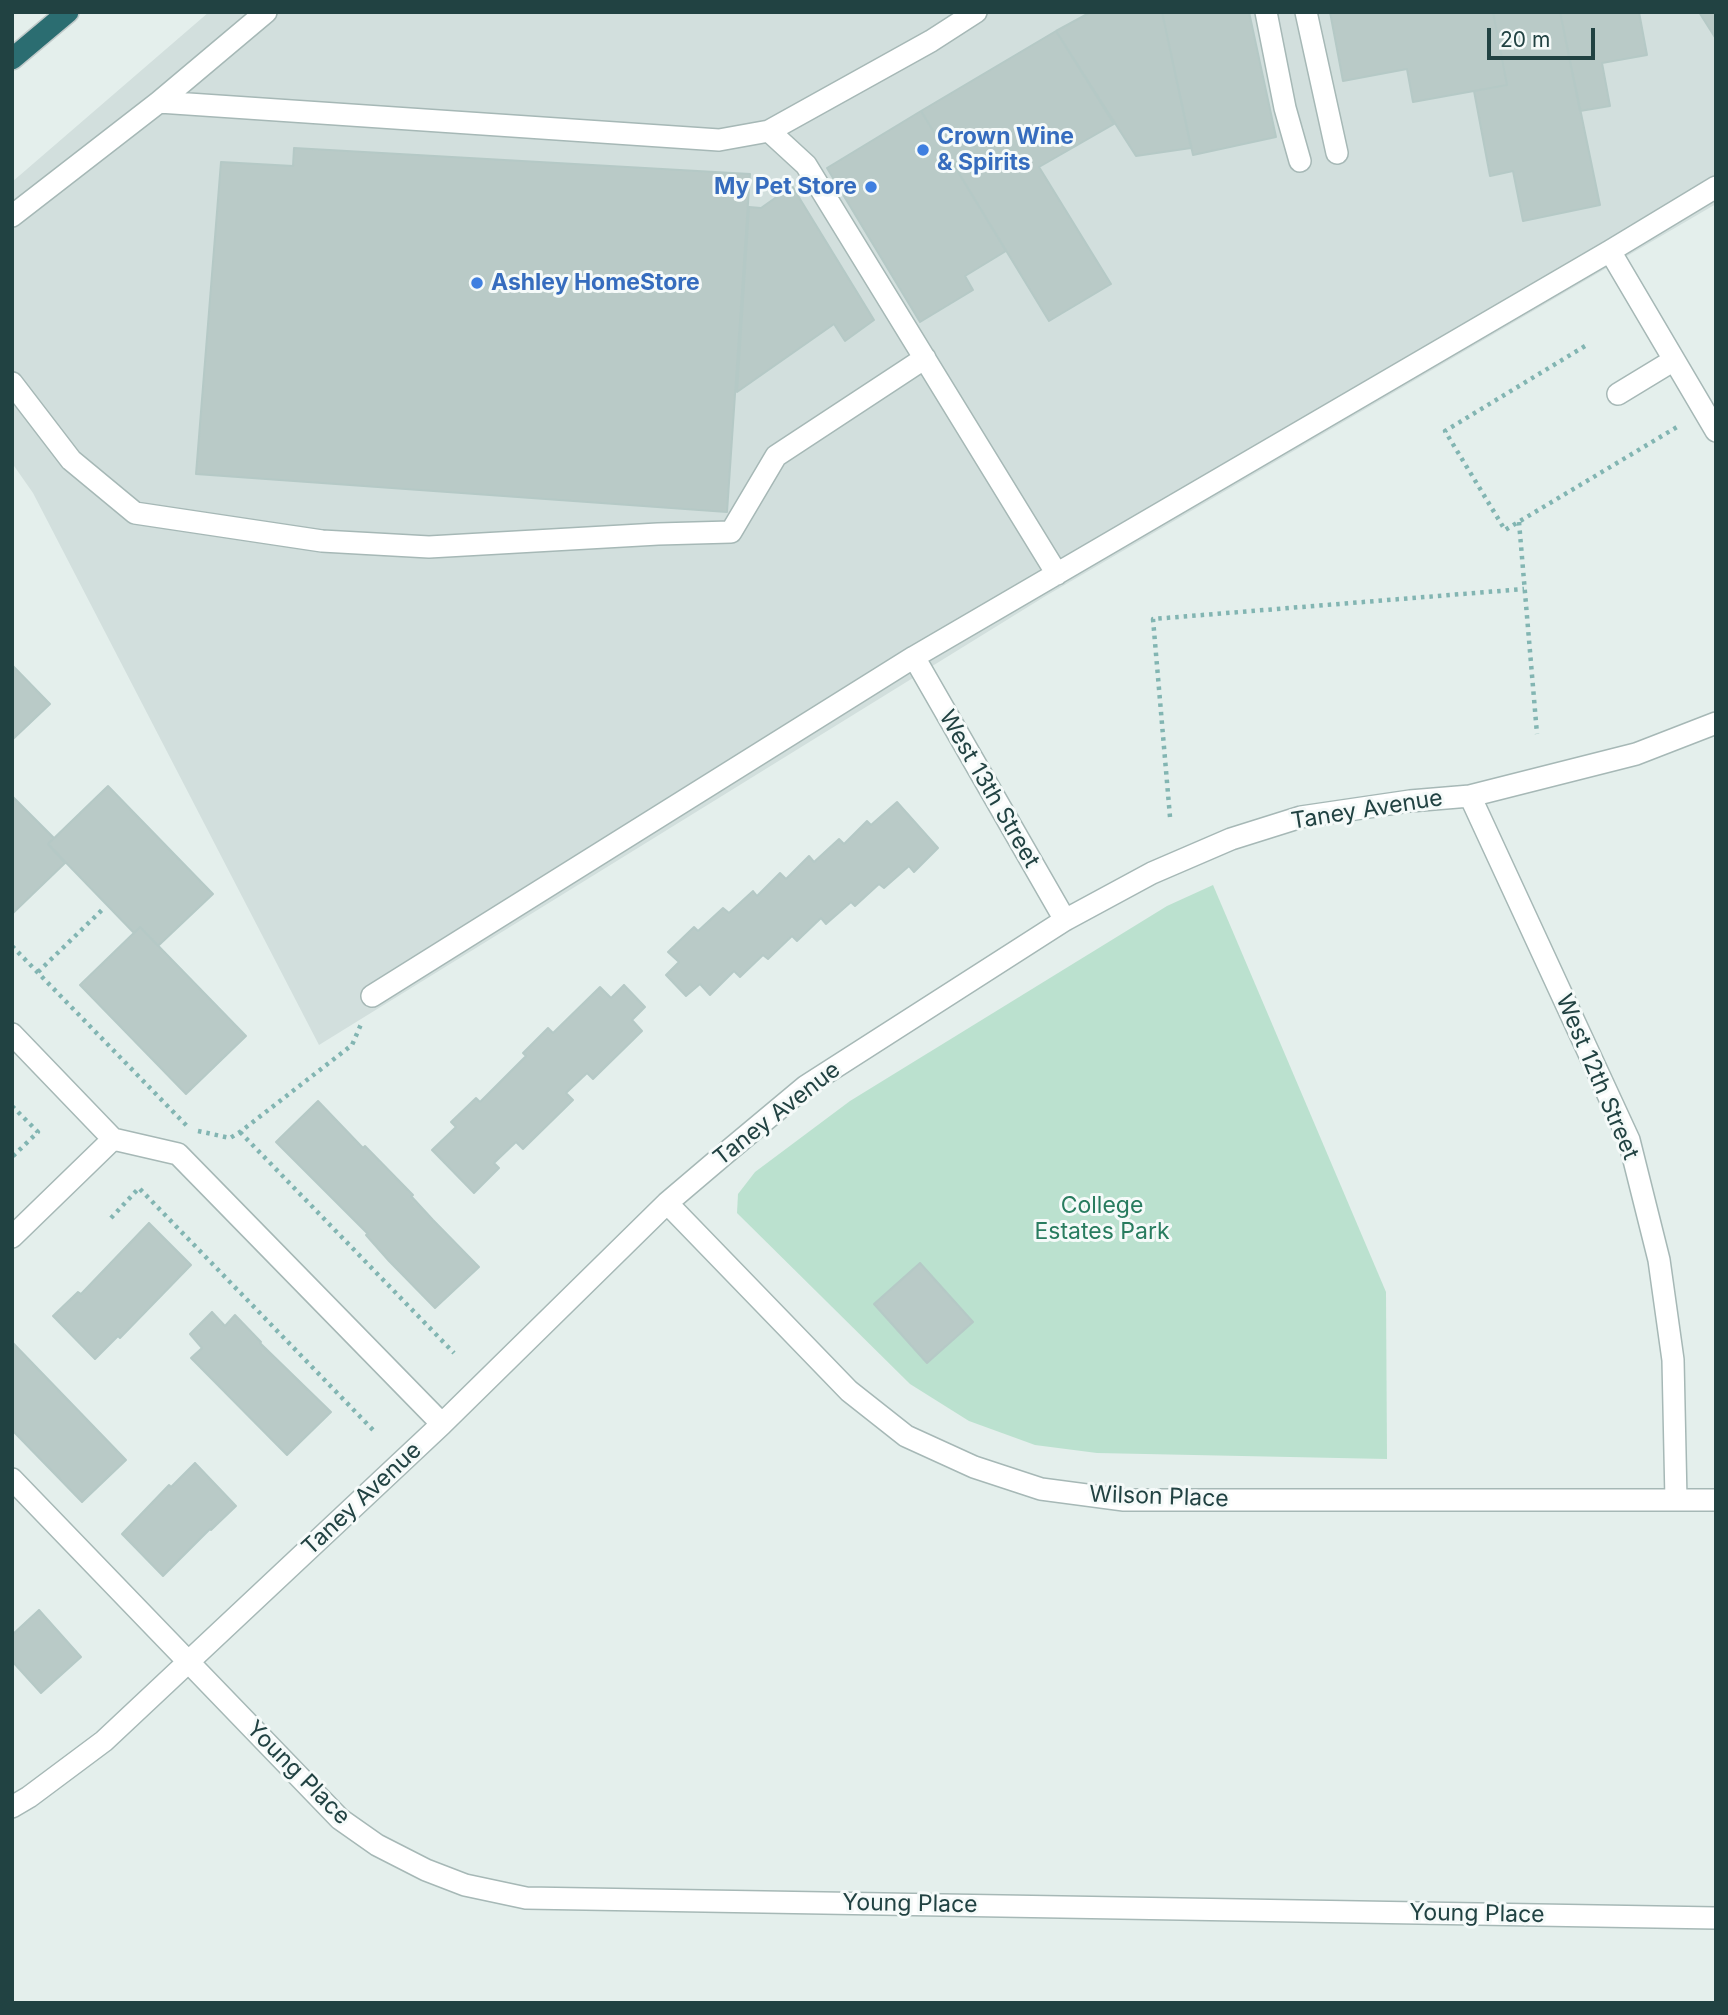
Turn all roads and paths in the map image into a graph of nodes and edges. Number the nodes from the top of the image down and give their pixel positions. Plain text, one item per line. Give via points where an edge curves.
1 (68, 12) edge
2 (266, 12) edge
3 (976, 12) edge
4 (1266, 12) edge
5 (1306, 12) edge
6 (12, 59) edge
7 (159, 102) junction
8 (769, 131) junction
9 (1337, 153) dead end
10 (1300, 161) dead end
11 (1716, 187) edge
12 (12, 216) edge
13 (1610, 251) junction
14 (1585, 346) dead end
15 (925, 358) junction
16 (1674, 360) junction
17 (12, 383) edge
18 (1618, 394) dead end
19 (1677, 427) dead end
20 (1716, 431) edge
21 (1520, 521) junction
22 (1057, 574) junction
23 (1524, 589) junction
24 (914, 657) junction
25 (1716, 723) edge
26 (1537, 734) dead end
27 (1470, 796) junction
28 (1170, 817) dead end
29 (104, 908) dead end
30 (1065, 920) junction
31 (12, 946) edge
32 (38, 972) junction
33 (372, 996) joint
34 (12, 1034) edge
35 (12, 1106) edge
36 (240, 1132) junction
37 (113, 1139) junction
38 (12, 1157) edge
39 (667, 1203) junction
40 (111, 1218) dead end
41 (12, 1237) edge
42 (454, 1353) dead end
43 (442, 1424) junction
44 (374, 1432) dead end
45 (12, 1479) edge
46 (1676, 1500) junction
47 (1716, 1500) edge
48 (189, 1663) junction
49 (12, 1807) edge
50 (1716, 1918) edge

1 - 6 highway
2 - 7 street
3 - 8 street
4 - 10 street
5 - 9 street
7 - 8 street via 719,140
7 - 12 street
8 - 15 street via 806,165
11 - 13 street
13 - 16 street
13 - 22 street
14 - 21 path via 1445,431 1505,530
15 - 17 street via 775,456 732,532 429,547 321,541 135,513 71,460
15 - 22 street
16 - 18 street
16 - 20 street
19 - 21 path
21 - 23 path
22 - 24 street
23 - 26 path
23 - 28 path via 1153,619
24 - 30 street, West 13th Street
24 - 33 street
25 - 27 street, Taney Avenue via 1636,754
27 - 30 street, Taney Avenue via 1301,817 1231,839 1163,868
27 - 46 street, West 12th Street via 1629,1140 1659,1260 1673,1360
29 - 32 path
30 - 39 street, Taney Avenue via 806,1086
31 - 32 path
32 - 36 path via 191,1130 230,1138
33 - 36 path via 352,1045
34 - 37 street
35 - 38 path via 37,1132
36 - 42 path
37 - 41 street
37 - 43 street via 178,1154
39 - 43 street, Taney Avenue
39 - 46 street, Wilson Place via 849,1391 906,1436 974,1467 1041,1489 1124,1500
40 - 44 path via 139,1188
43 - 48 street, Taney Avenue
45 - 48 street, Young Place
46 - 47 street, Wilson Place
48 - 49 street, Taney Avenue via 104,1741
48 - 50 street, Young Place via 340,1819 377,1845 465,1885 526,1898

